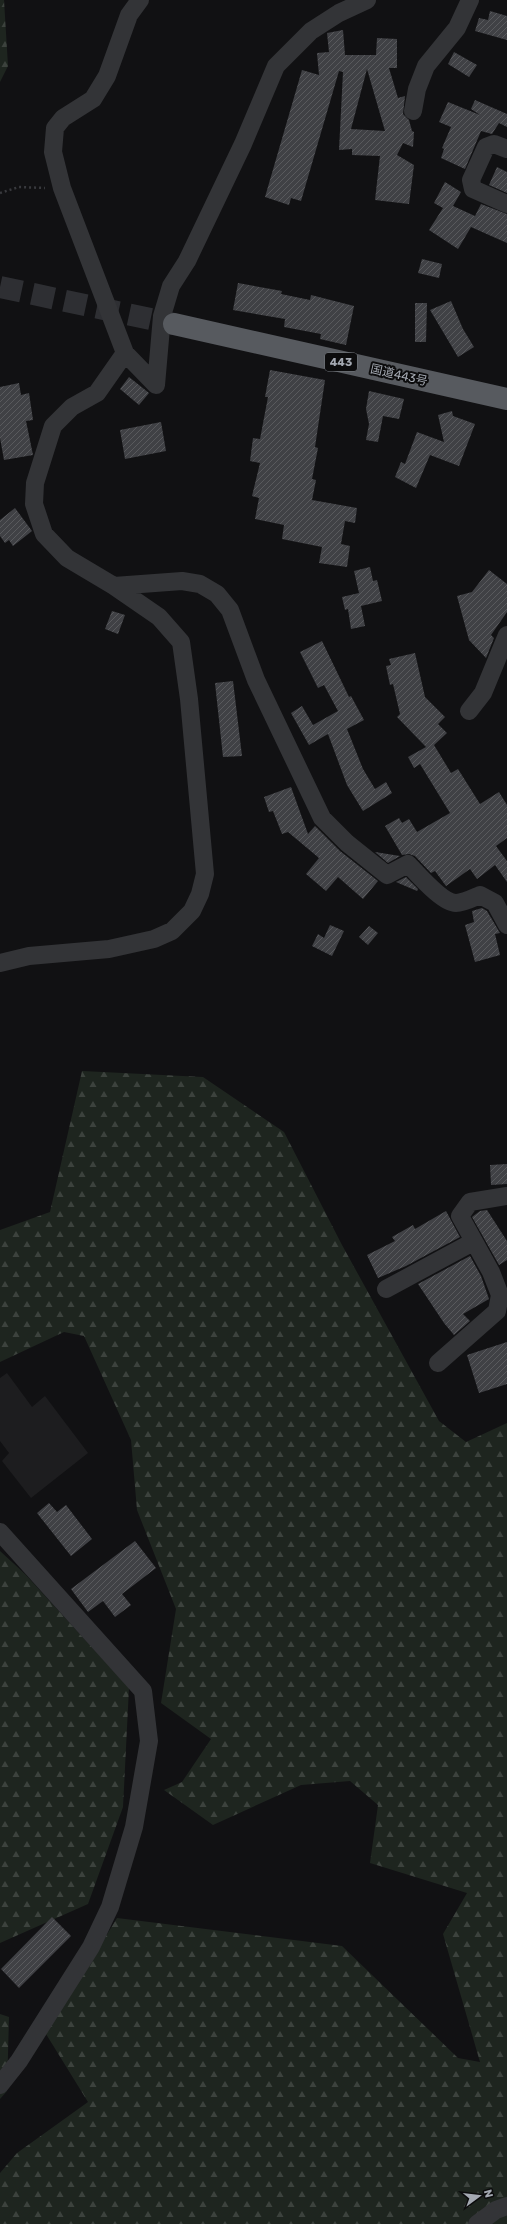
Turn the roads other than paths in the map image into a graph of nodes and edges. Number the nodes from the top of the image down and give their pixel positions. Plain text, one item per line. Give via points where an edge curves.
1 (140, 0) edge
2 (367, 0) edge
3 (470, 0) edge
4 (413, 111) dead end
5 (507, 149) edge
6 (507, 204) edge
7 (174, 324) tunnel mouth
8 (125, 353) junction
9 (507, 400) edge
10 (114, 586) junction
11 (507, 635) edge
12 (469, 711) dead end
13 (507, 925) edge
14 (0, 963) edge
15 (507, 1196) edge
16 (473, 1242) junction
17 (386, 1288) dead end
18 (438, 1364) dead end
19 (0, 1532) edge
20 (0, 2085) edge
21 (507, 2206) edge
22 (477, 2224) edge

1 - 8 street via 128,15 107,76 92,99 63,118 55,128 52,152 62,188
2 - 8 street via 339,13 311,31 276,66 243,144 186,261 171,286 162,316 156,385
3 - 4 street via 457,28 426,66 416,89
5 - 6 street via 494,144 486,147 471,180 473,190
7 - 9 highway, 国道443号 / 443
8 - 10 street via 97,393 72,407 53,426 35,483 34,504 44,534 67,558
10 - 13 street via 182,581 200,584 217,594 230,610 256,680 322,818 347,843 387,875 408,864 449,901 456,903 480,895 495,902
10 - 14 street via 159,617 181,642 203,842 205,874 200,894 192,910 172,931 154,939 109,950 29,956
11 - 12 street via 483,693
15 - 16 street via 470,1202 460,1216
16 - 17 street
16 - 18 street via 491,1272 500,1295 498,1311
19 - 20 street via 143,1691 149,1741 134,1827 110,1907 91,1947 19,2061
21 - 22 street via 496,2210

